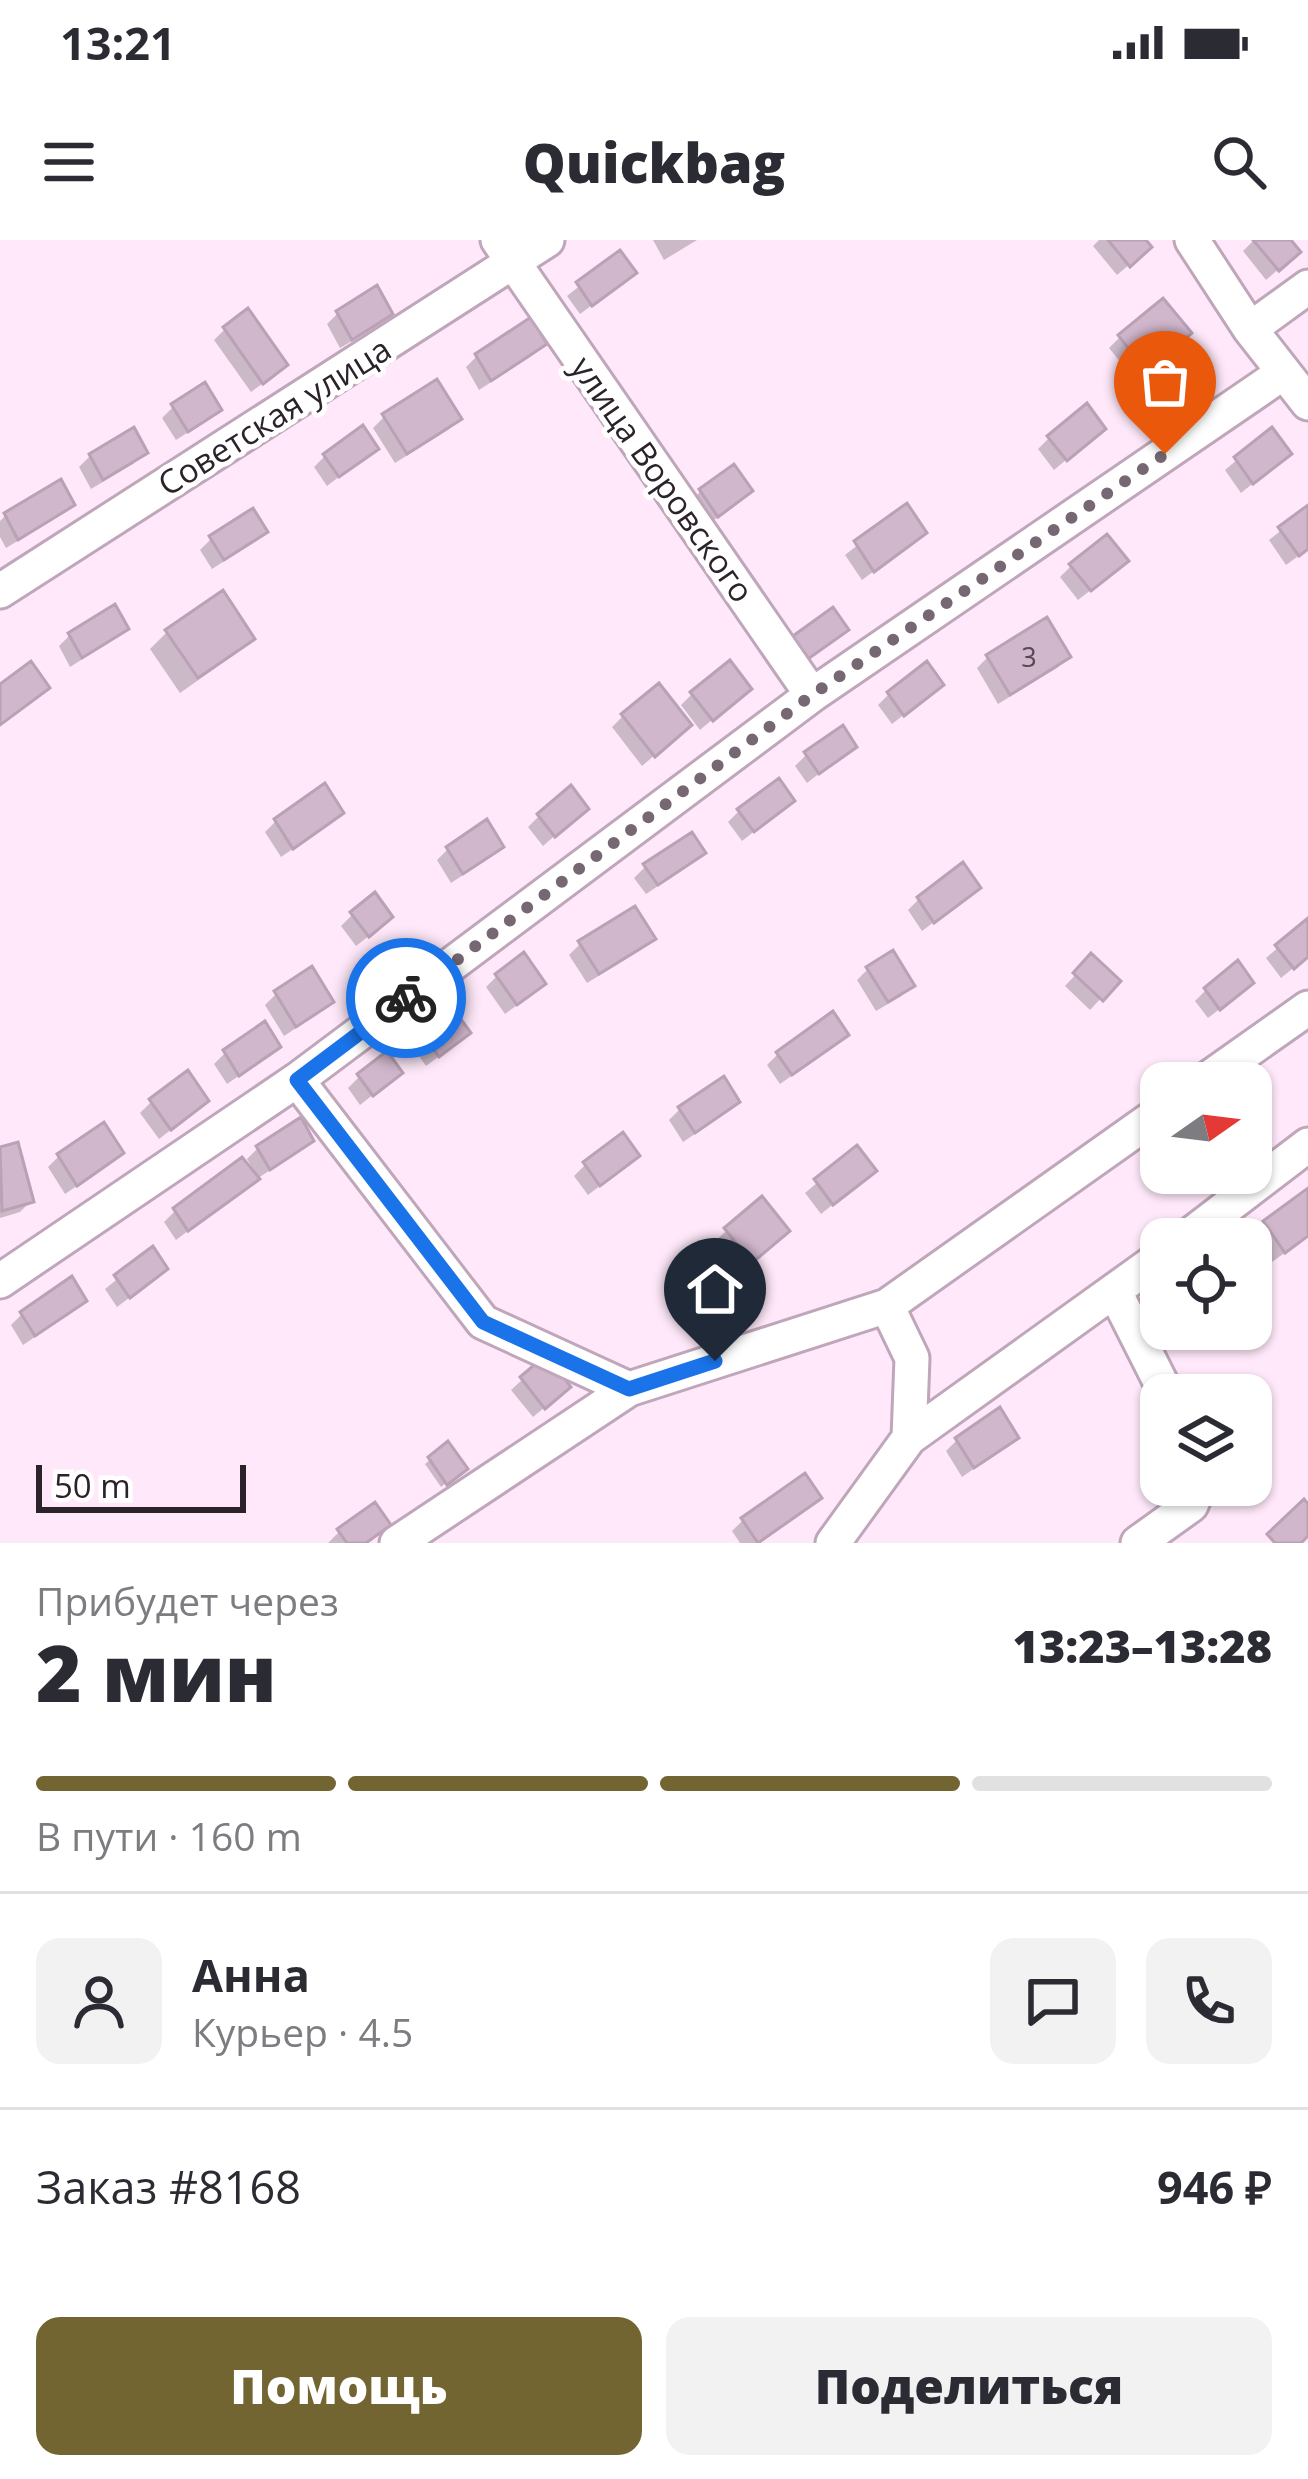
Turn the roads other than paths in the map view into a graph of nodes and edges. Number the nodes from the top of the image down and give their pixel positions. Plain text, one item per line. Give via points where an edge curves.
1 (547, 240) edge
2 (1192, 240) edge
3 (506, 252) edge
4 (1308, 287) edge
5 (1250, 329) junction
6 (1283, 373) junction
7 (1308, 403) edge
8 (0, 591) edge
9 (812, 695) junction
10 (1308, 1008) edge
11 (1232, 1062) edge
12 (297, 1080) junction
13 (1140, 1127) edge
14 (1308, 1145) edge
15 (1212, 1218) edge
16 (1140, 1273) edge
17 (0, 1282) edge
18 (1114, 1292) junction
19 (887, 1306) junction
20 (1156, 1374) edge
21 (629, 1389) junction
22 (909, 1438) junction
23 (1190, 1506) edge
24 (397, 1543) edge
25 (833, 1543) edge
26 (1138, 1543) edge

1 - 3 street, Советская улица
2 - 5 street
3 - 8 street, Советская улица
3 - 9 street, улица Воровского
4 - 5 street
5 - 6 street
6 - 7 street
6 - 9 street
9 - 12 street
10 - 11 street
12 - 17 street
12 - 21 street via 483,1322
13 - 19 street
14 - 15 street
16 - 18 street
18 - 20 street
18 - 22 street
19 - 21 street
19 - 22 street via 912,1358
21 - 24 street
22 - 25 street
23 - 26 street

